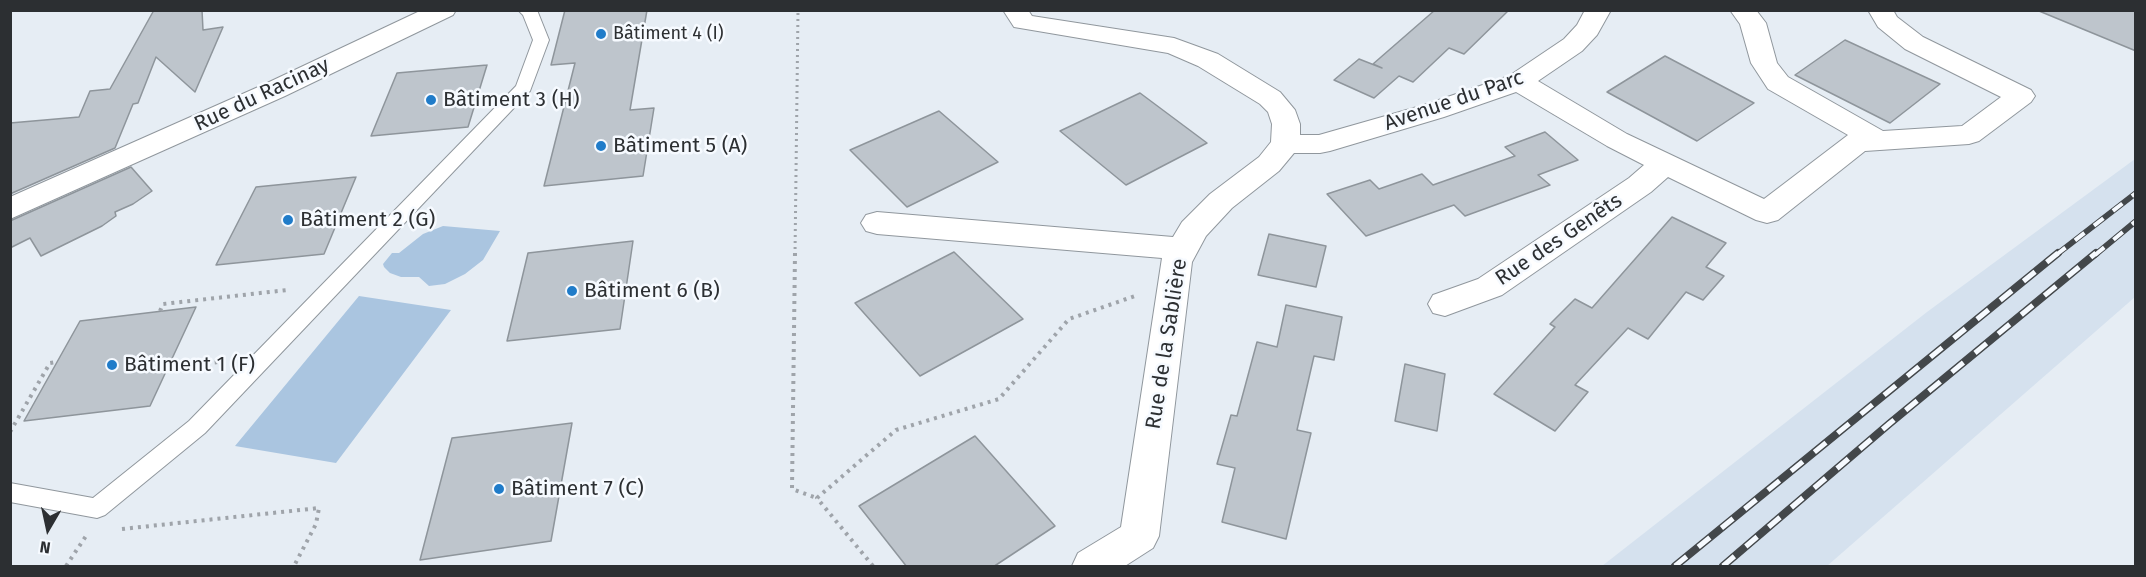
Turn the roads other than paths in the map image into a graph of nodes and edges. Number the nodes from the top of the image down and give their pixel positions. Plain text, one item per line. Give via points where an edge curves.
1 (444, 10) edge
2 (525, 10) edge
3 (1015, 10) edge
4 (1598, 10) edge
5 (1742, 10) edge
6 (1880, 10) edge
7 (1519, 82) junction
8 (1879, 141) junction
9 (1286, 144) junction
10 (1665, 163) junction
11 (79, 177) junction
12 (10, 184) edge
13 (10, 209) edge
14 (877, 223) dead end
15 (1183, 249) junction
16 (1445, 304) dead end
17 (10, 492) edge
18 (1092, 567) edge

1 - 11 street, Rue du Racinay
2 - 17 lane via 530,12 542,40 524,88 197,428 97,508
3 - 9 street via 1023,22 1174,46 1208,60 1270,98 1281,110 1286,124
4 - 7 street, Avenue du Parc via 1573,45
5 - 8 street via 1753,23 1764,63 1778,83
6 - 8 street via 1887,22 1914,43 2021,96 1968,135
7 - 9 street, Avenue du Parc via 1320,144
7 - 10 street via 1617,140
8 - 10 street via 1858,142 1767,213
9 - 15 street, Rue de la Sablière via 1269,164 1221,201 1193,230
10 - 16 street, Rue des Genêts via 1640,185 1490,287
11 - 12 street, Rue du Racinay
11 - 13 street, Rue du Racinay
14 - 15 street
15 - 18 street, Rue de la Sablière via 1176,262 1139,536

